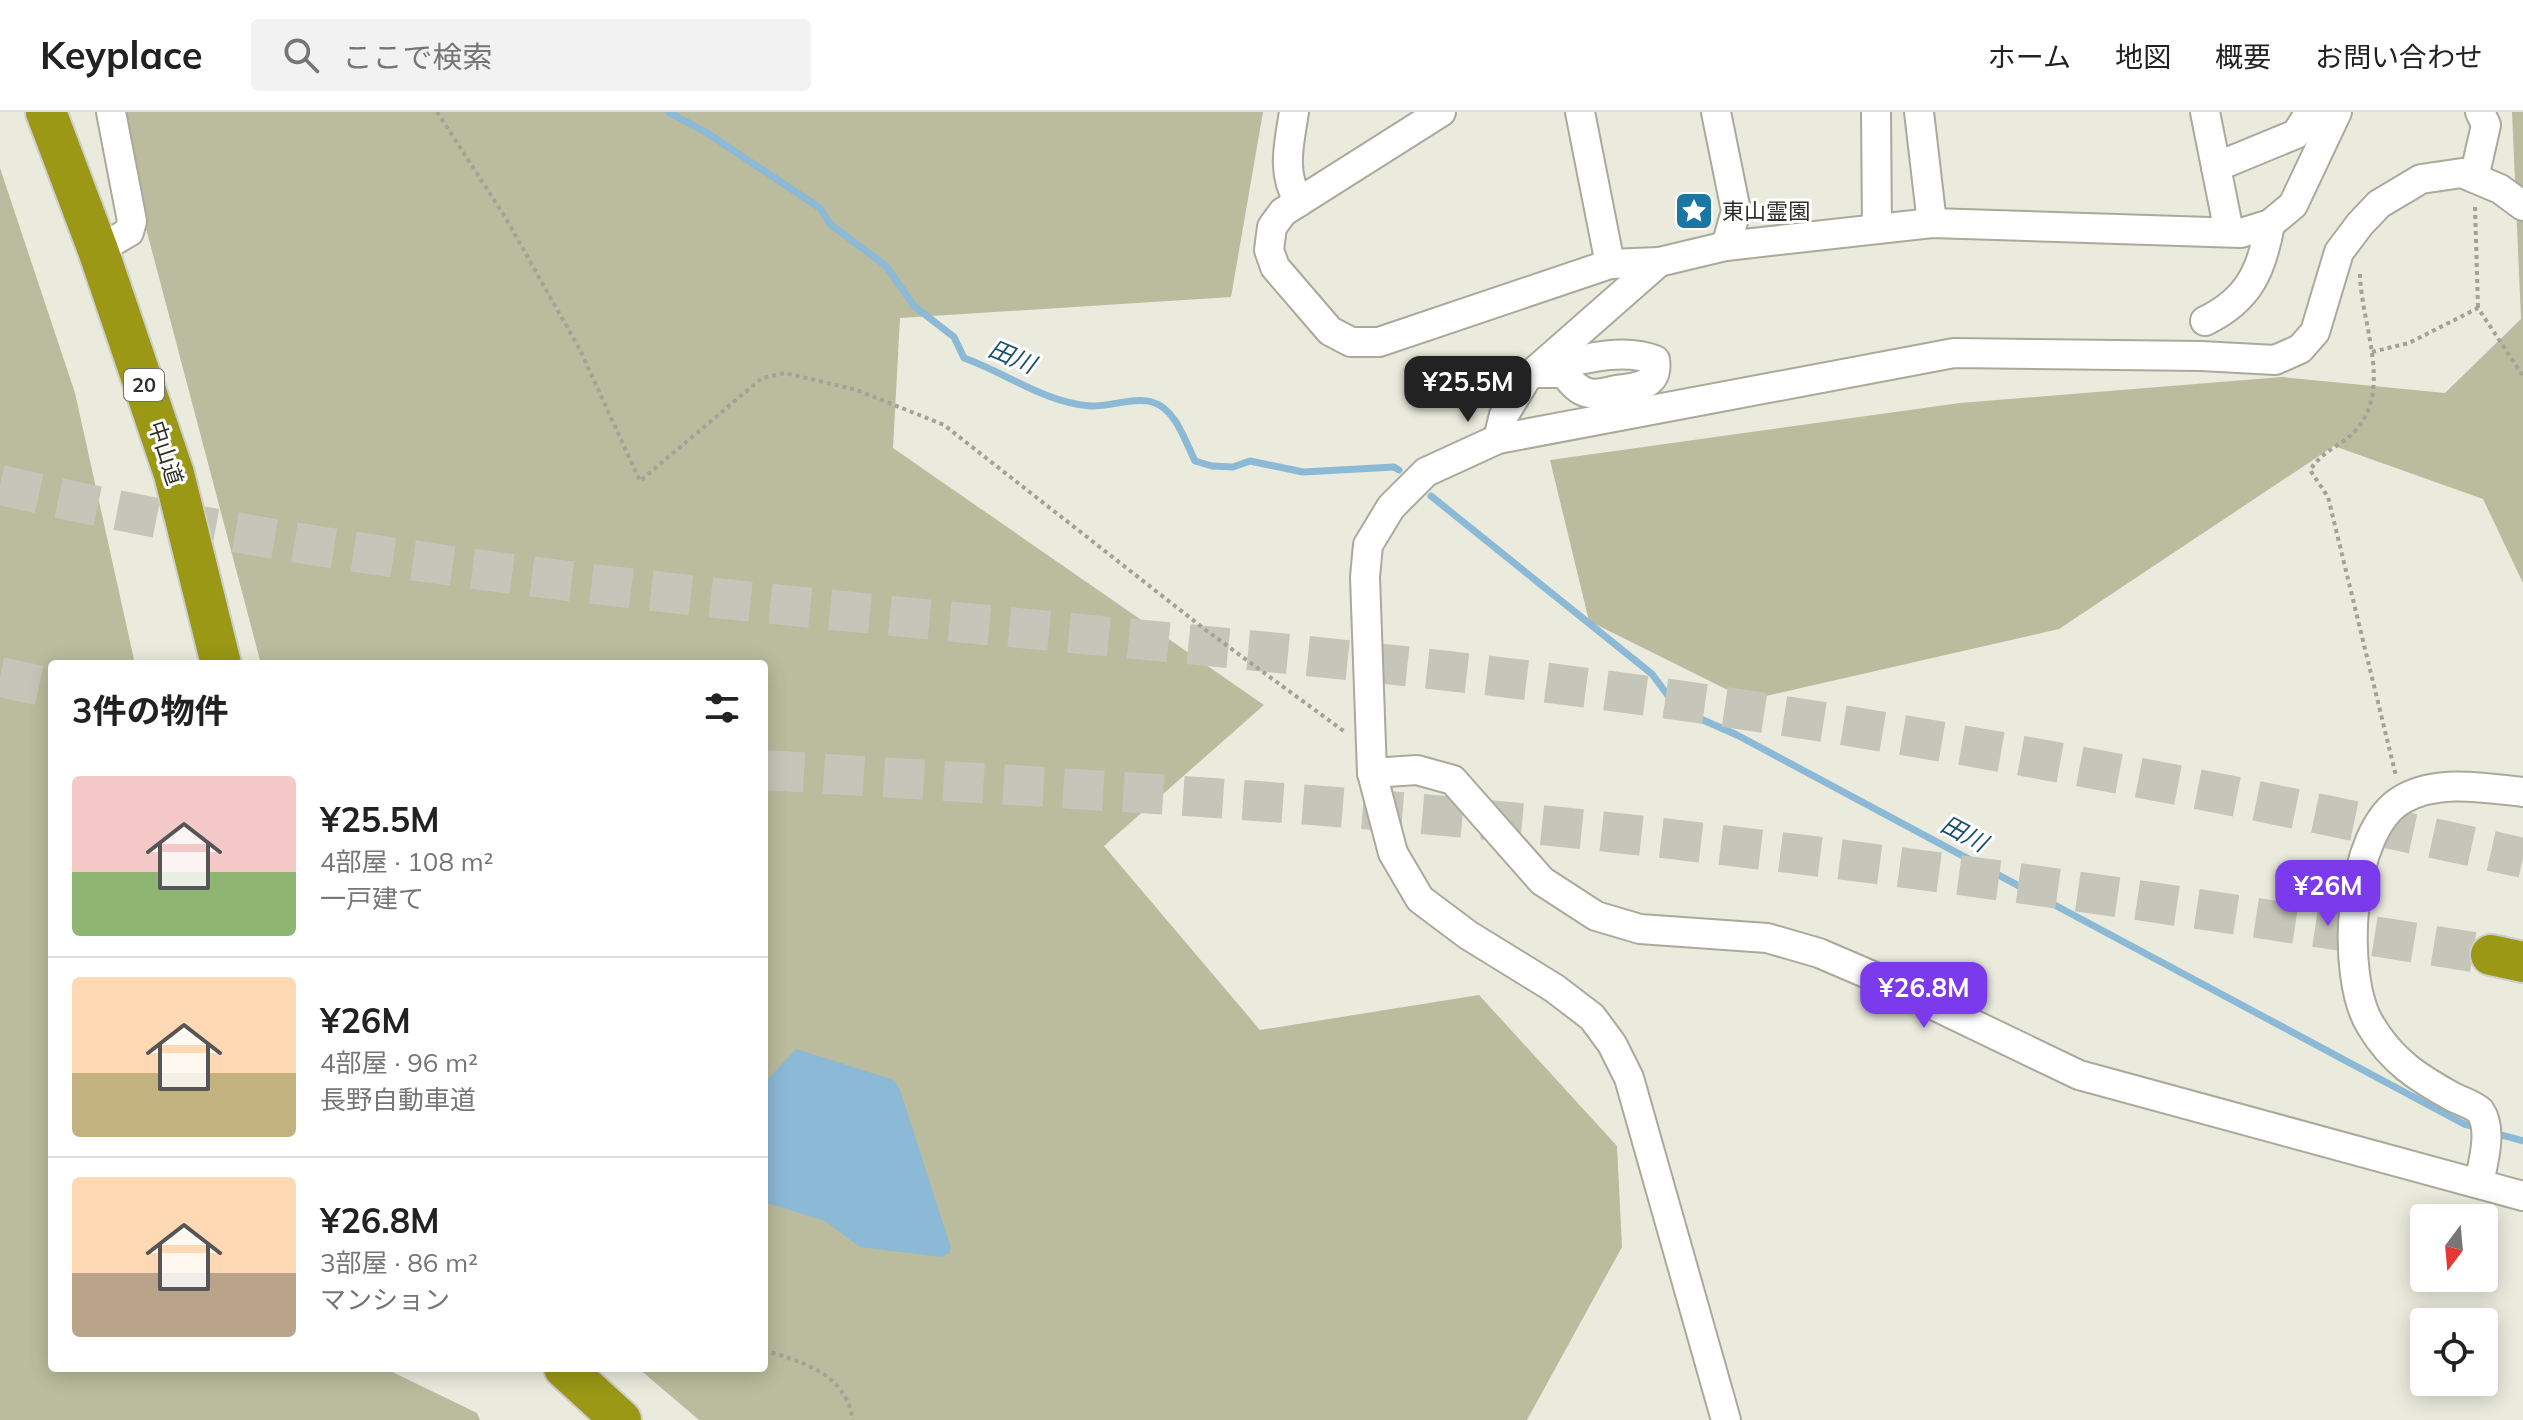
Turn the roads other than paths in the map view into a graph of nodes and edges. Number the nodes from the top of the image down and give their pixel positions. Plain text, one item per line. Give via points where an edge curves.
1 (46, 112) edge
2 (111, 112) edge
3 (1294, 112) edge
4 (1441, 112) edge
5 (1580, 112) edge
6 (1716, 112) edge
7 (1876, 112) edge
8 (1919, 112) edge
9 (2205, 112) edge
10 (2310, 112) edge
11 (2337, 112) edge
12 (2480, 112) edge
13 (2216, 167) junction
14 (2474, 178) junction
15 (1299, 202) junction
16 (2523, 206) edge
17 (1932, 223) junction
18 (2270, 224) junction
19 (1877, 229) junction
20 (2229, 232) junction
21 (1726, 246) junction
22 (98, 250) junction
23 (1659, 262) junction
24 (1610, 264) junction
25 (2205, 321) dead end
26 (1498, 439) junction
27 (220, 660) edge
28 (1372, 773) junction
29 (2523, 792) edge
30 (2479, 1183) junction
31 (2523, 1196) edge
32 (568, 1372) edge
33 (621, 1420) edge
34 (1726, 1420) edge

1 - 22 highway, 中山道 / 20
2 - 22 street via 132,221 129,232
3 - 15 street via 1286,161
4 - 15 street
5 - 24 street
6 - 21 street via 1736,211
7 - 19 street
8 - 17 street
9 - 13 street
10 - 13 street via 2296,134
11 - 18 street via 2293,205
12 - 14 street via 2486,125
13 - 20 street
14 - 16 street
14 - 26 street via 2462,173 2421,179 2379,204 2339,252 2315,332 2300,349 2275,360 1954,353
15 - 24 street via 1272,227 1269,250 1275,267 1330,331 1351,342 1379,342
17 - 19 street
17 - 20 street
18 - 20 street
18 - 25 street via 2243,296
19 - 21 street
21 - 23 street
22 - 27 highway, 中山道 / 20 via 174,474
23 - 24 street
23 - 26 street via 1535,371 1504,415
26 - 28 street via 1426,472 1391,507 1368,545
28 - 30 street via 1417,770 1453,780 1542,881 1596,916 1640,929 1767,938 1819,953 2079,1075
28 - 34 street via 1393,853 1420,899 1554,988 1592,1017 1612,1044 1629,1078
29 - 30 street via 2440,787 2401,799 2364,852 2354,904 2353,971 2369,1025 2404,1068 2479,1110 2485,1124
30 - 31 street
32 - 33 highway

